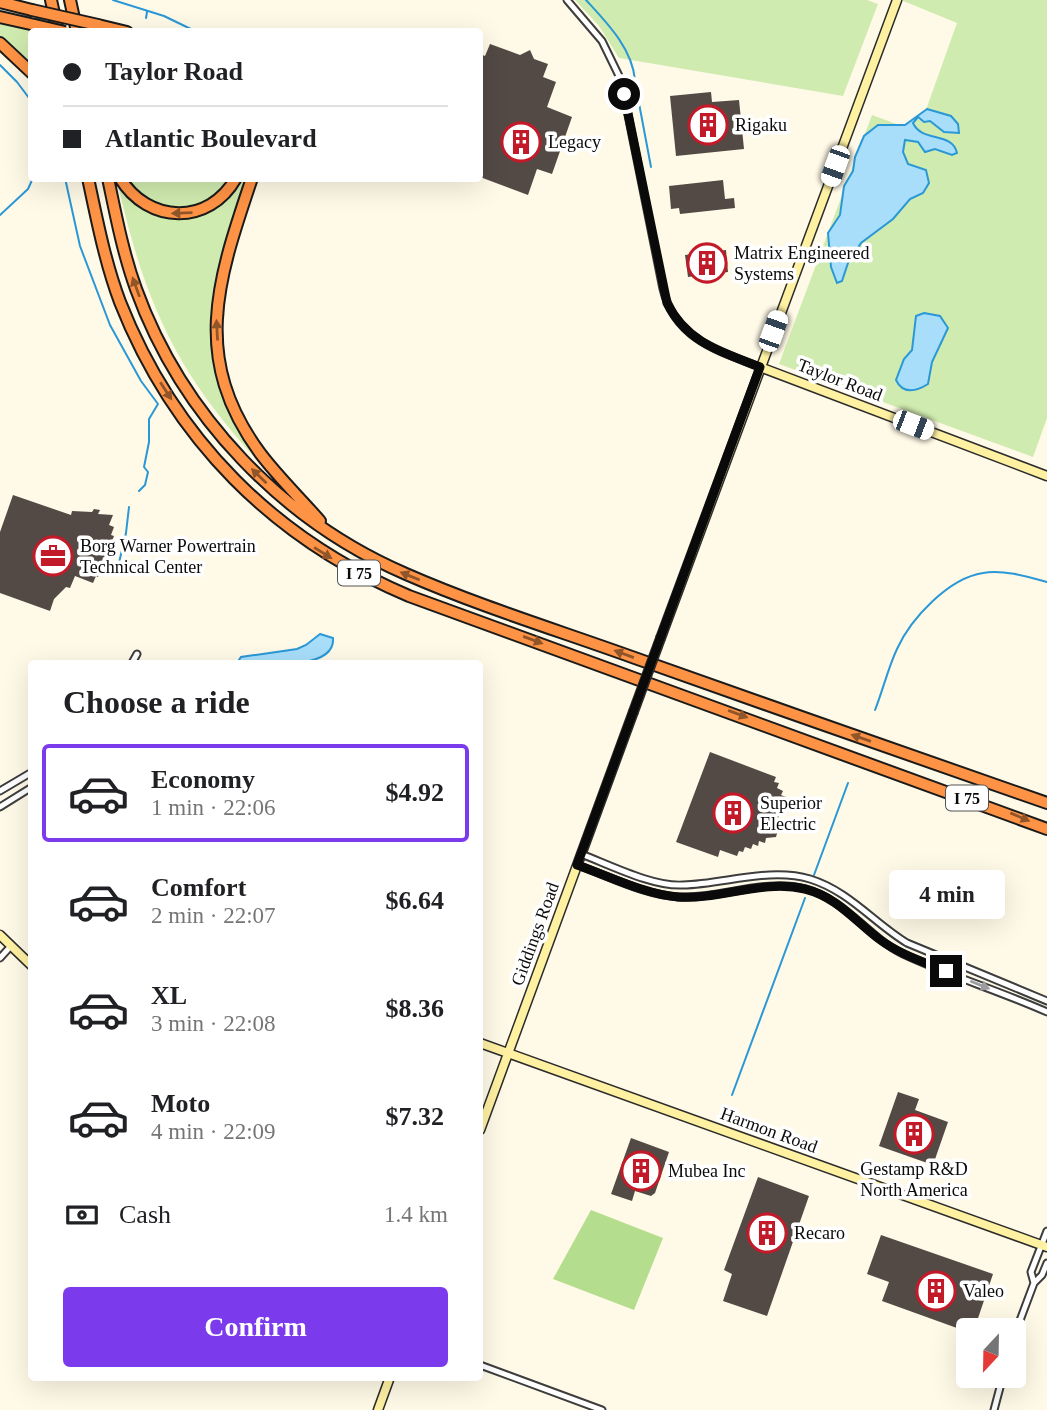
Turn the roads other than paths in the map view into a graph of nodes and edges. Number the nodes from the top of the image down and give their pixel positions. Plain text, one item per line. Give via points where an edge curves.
1 (51, 0) edge
2 (70, 0) edge
3 (567, 0) edge
4 (897, 0) edge
5 (0, 2) edge
6 (0, 17) edge
7 (48, 28) edge
8 (57, 28) edge
9 (76, 28) edge
10 (110, 28) edge
11 (0, 43) edge
12 (28, 69) edge
13 (89, 182) edge
14 (109, 182) edge
15 (123, 182) edge
16 (233, 182) edge
17 (251, 182) edge
18 (760, 367) junction
19 (1047, 476) edge
20 (331, 533) junction
21 (28, 774) edge
22 (28, 790) edge
23 (0, 791) edge
24 (1047, 803) edge
25 (0, 807) edge
26 (1047, 829) edge
27 (581, 854) junction
28 (577, 865) junction
29 (0, 936) edge
30 (11, 946) junction
31 (0, 958) edge
32 (28, 963) edge
33 (1047, 1001) edge
34 (1047, 1012) edge
35 (483, 1044) edge
36 (508, 1053) junction
37 (483, 1122) edge
38 (1047, 1231) edge
39 (1044, 1246) edge
40 (1047, 1263) edge
41 (1034, 1283) junction
42 (1021, 1318) edge
43 (483, 1366) edge
44 (389, 1381) edge
45 (1000, 1388) edge
46 (378, 1410) edge
47 (602, 1410) edge
48 (994, 1410) edge

1 - 8 highway
2 - 9 highway
3 - 18 street, Taylor Road via 602,41 621,80 671,311 699,341
4 - 18 street, Giddings Road
5 - 10 highway, bridge
6 - 7 highway, bridge
11 - 12 highway
13 -> 26 highway, I 75 via 116,288 163,387 233,477 285,527 315,548 409,596
20 -> 14 highway, I 75 via 279,495 246,463 178,375 137,291
16 -> 15 highway via 215,203 183,214 148,206
20 -> 17 highway via 251,440 233,406 222,368 217,327 219,285
18 - 19 street, Taylor Road
18 - 27 street, Giddings Road, bridge
24 -> 20 highway, I 75 via 418,579
21 - 23 street
22 - 25 street
27 - 28 street, Giddings Road
27 - 33 street via 680,886 780,875 808,878 852,900 907,943
28 -> 34 street via 652,892 680,897 780,886 805,889 828,897 902,953
28 - 36 street, Giddings Road
29 - 30 street
30 - 31 street
30 - 32 street
35 - 36 street, Harmon Road
36 - 37 street, Giddings Road
36 - 39 street, Harmon Road
38 - 39 street
39 - 41 street via 1031,1272
40 - 41 street
41 - 42 street
43 - 47 street
44 - 46 street
45 - 48 street

